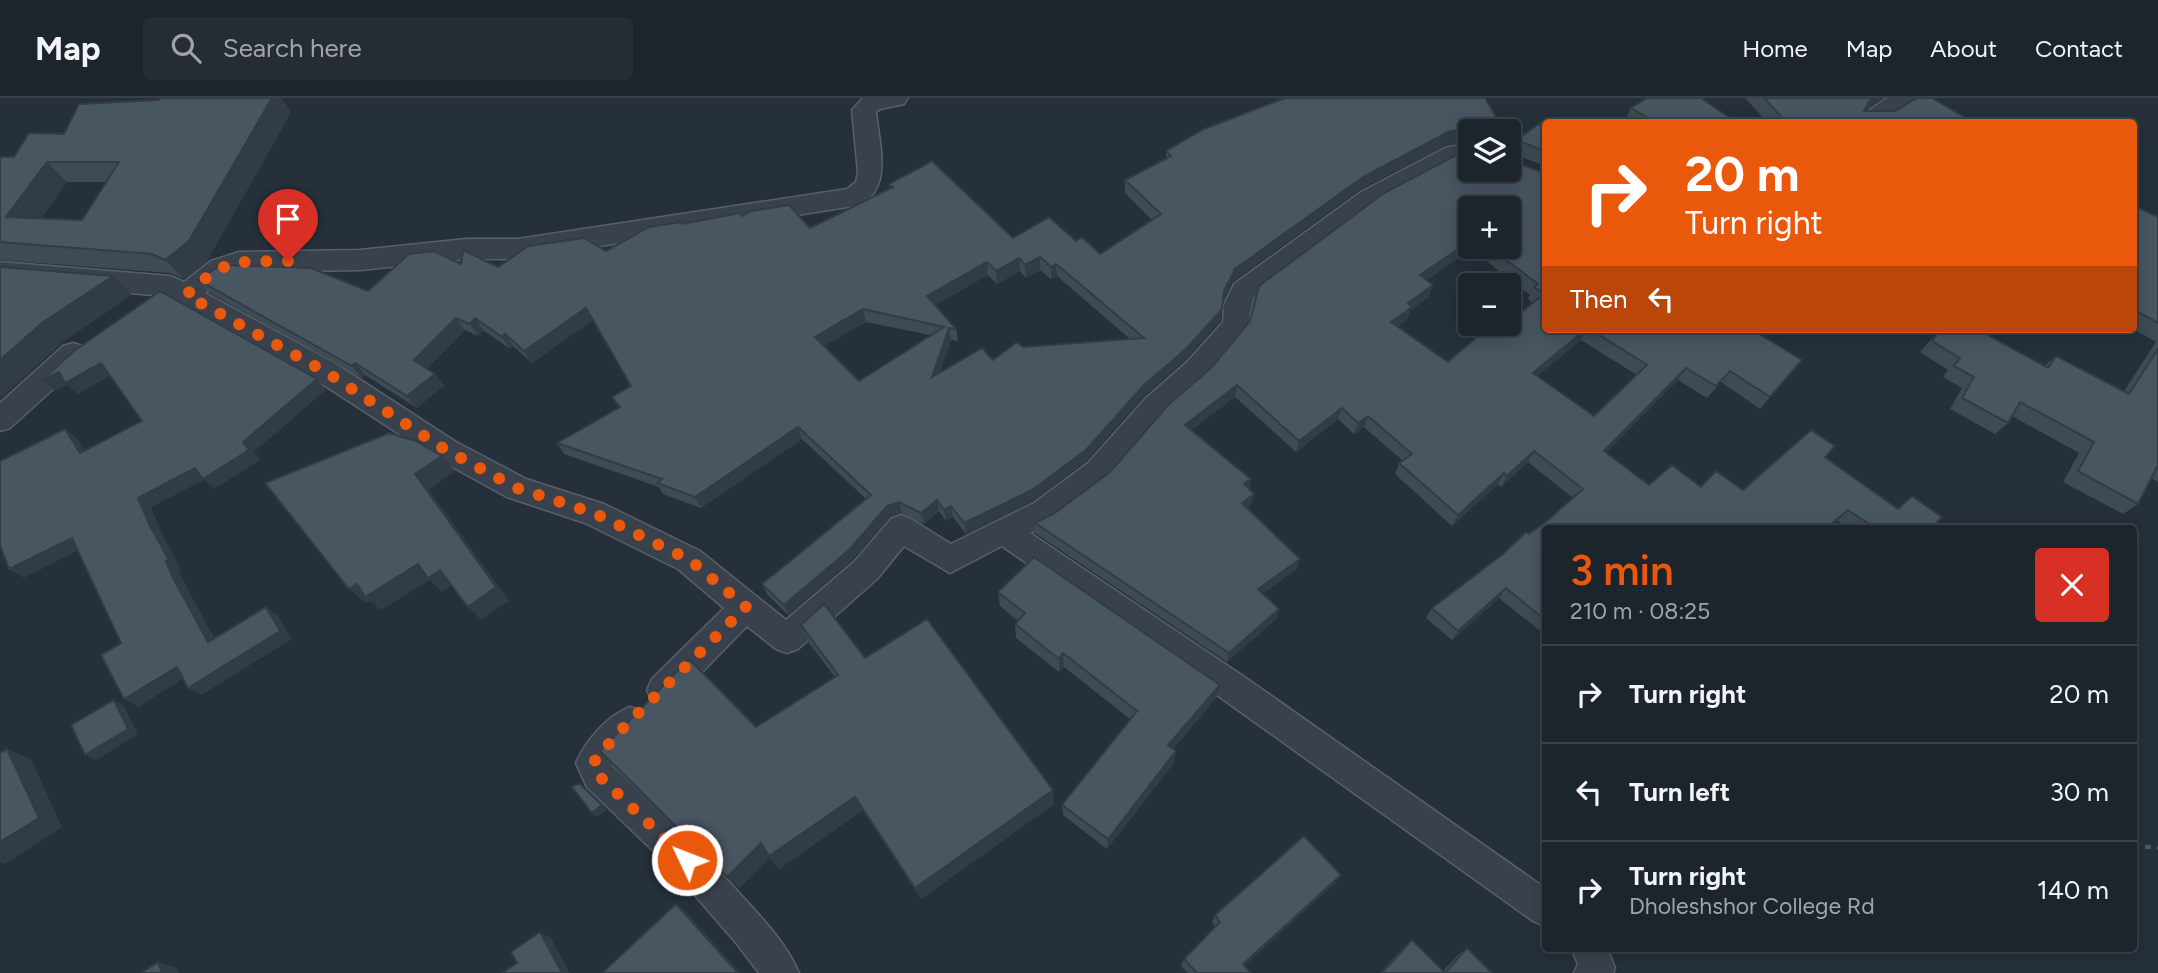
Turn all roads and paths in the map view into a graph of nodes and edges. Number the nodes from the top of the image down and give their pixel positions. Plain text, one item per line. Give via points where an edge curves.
1 (896, 98) edge
2 (1906, 98) edge
3 (1873, 119) edge
4 (1458, 153) edge
5 (0, 272) edge
6 (178, 290) junction
7 (138, 308) edge
8 (96, 337) edge
9 (0, 420) edge
10 (1004, 531) junction
11 (746, 607) junction
12 (2137, 845) edge
13 (2158, 848) edge
14 (1542, 907) edge
15 (1591, 952) edge
16 (781, 973) edge
17 (1592, 973) edge

1 - 6 street via 873,102 864,110 870,172 867,186 854,197 518,249 228,263
2 - 3 street
4 - 10 street via 1370,198 1243,291 1236,325 1098,472 1044,512
5 - 6 street
6 - 7 street
6 - 11 street via 326,372 446,450 517,488 594,513 690,560
8 - 9 street
10 - 11 street via 950,560 901,528 866,570 787,639
10 - 14 street
11 - 16 street via 593,763 599,776 696,870
12 - 13 path
15 - 17 street via 1597,968

